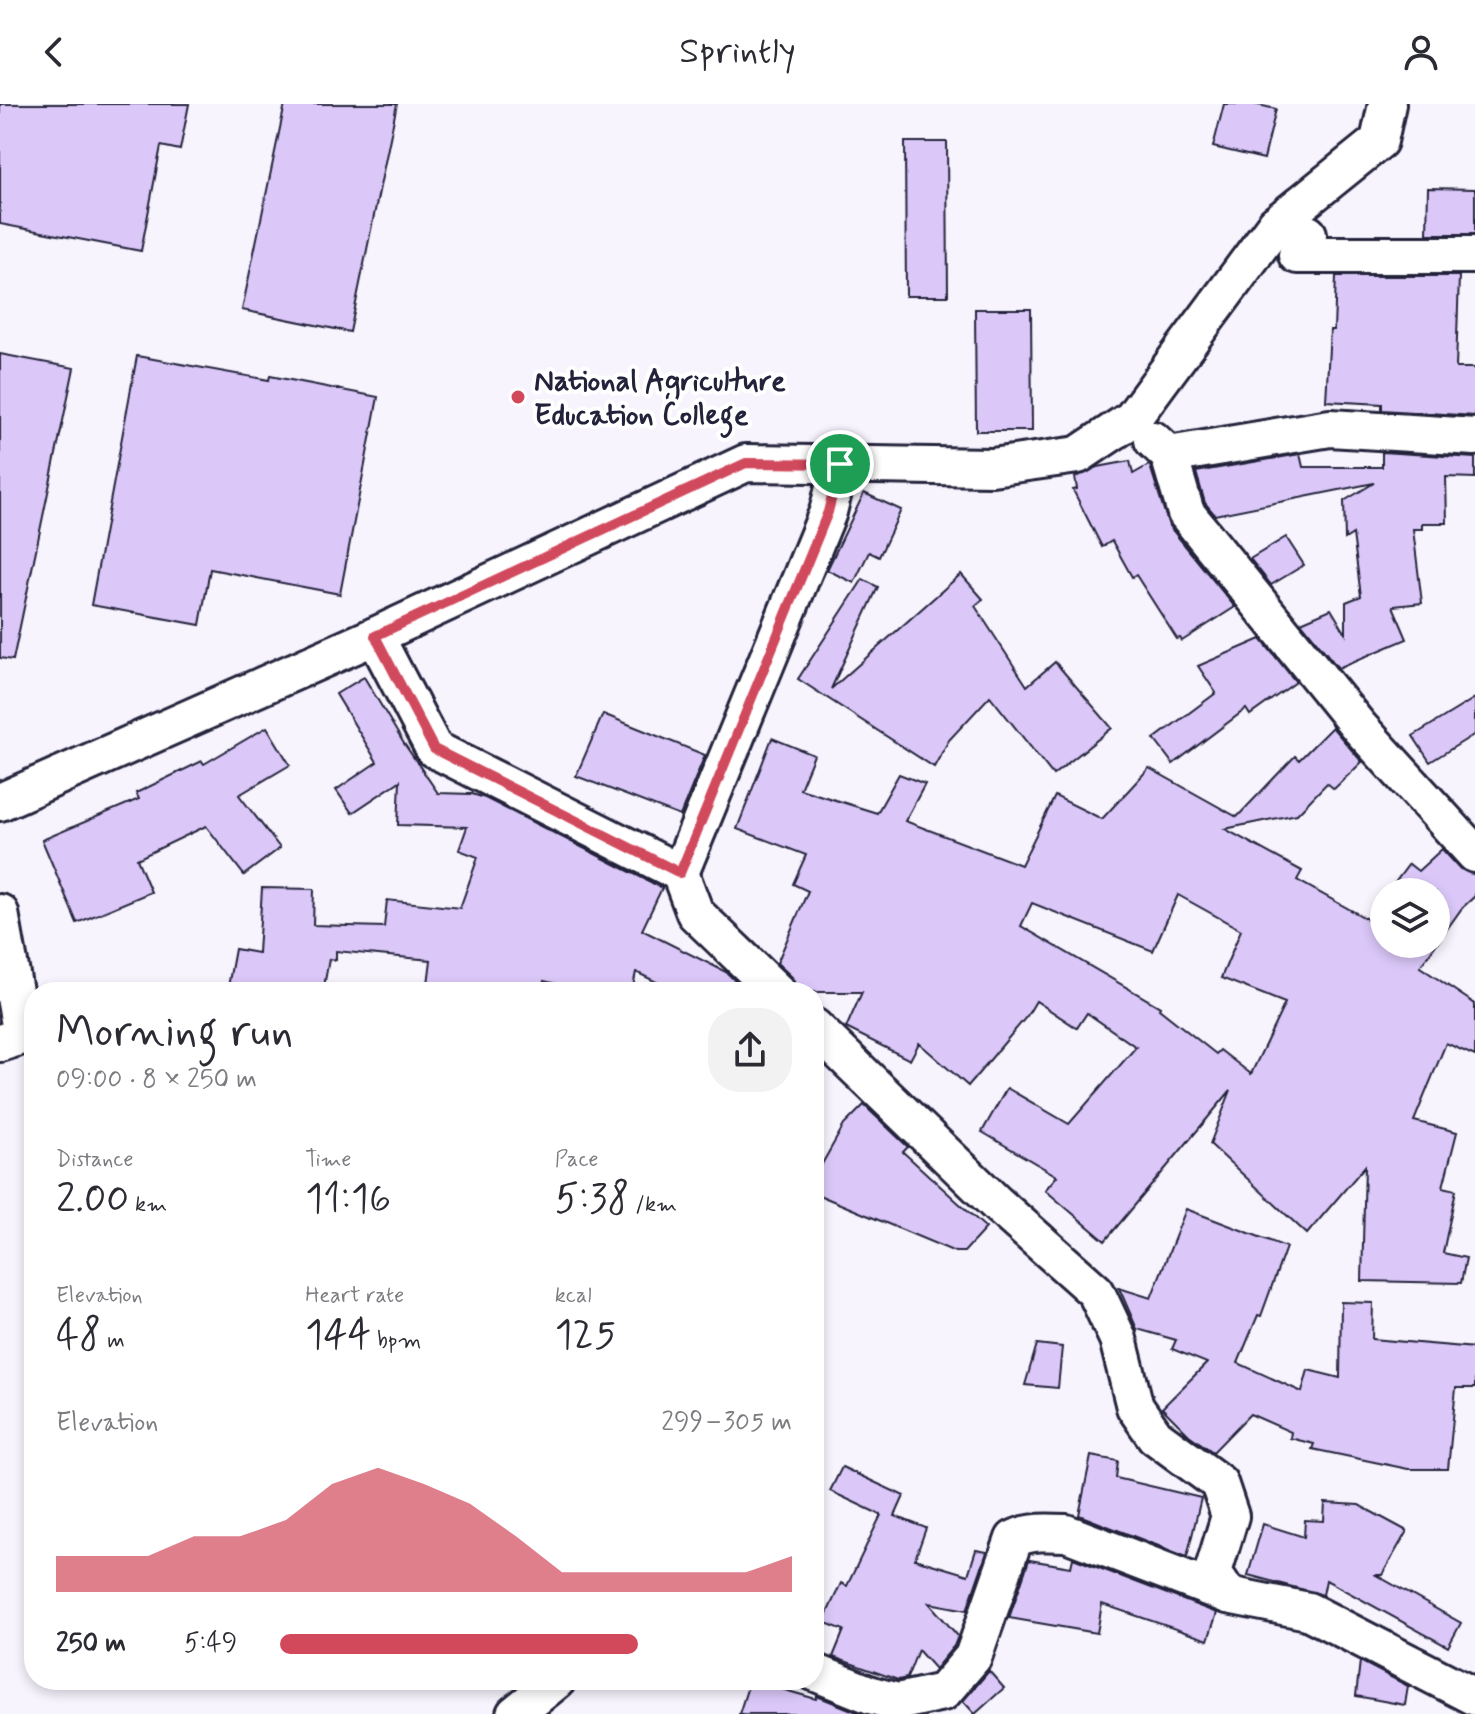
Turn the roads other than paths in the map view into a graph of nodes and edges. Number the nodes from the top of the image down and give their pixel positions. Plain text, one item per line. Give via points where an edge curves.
1 (1387, 104) edge
2 (1276, 224) junction
3 (1475, 255) edge
4 (1132, 419) junction
5 (1475, 437) edge
6 (1169, 455) junction
7 (840, 464) junction
8 (375, 636) junction
9 (0, 802) edge
10 (1475, 854) edge
11 (680, 873) junction
12 (0, 913) edge
13 (767, 982) edge
14 (824, 1037) edge
15 (0, 1043) edge
16 (1228, 1595) junction
17 (824, 1676) edge
18 (545, 1690) edge
19 (1475, 1697) edge
20 (946, 1703) edge
21 (515, 1714) edge

1 - 2 street via 1379,141
2 - 3 street via 1308,234 1297,255
2 - 4 street
4 - 6 street
4 - 7 street via 1078,455 992,467
5 - 6 street via 1330,428
6 - 10 street via 1186,513 1360,728
7 - 8 street via 746,463
7 - 11 street via 828,512
8 - 9 street
8 - 11 street via 434,749
11 - 13 street via 695,913
12 - 15 street via 22,1036
14 - 16 street via 1096,1292 1118,1339 1135,1407 1155,1436 1219,1483 1230,1516 1213,1572
16 - 19 street via 1308,1611
16 - 20 street via 1066,1533 1023,1535 1014,1539 973,1657
17 - 20 street via 897,1702
18 - 21 street

